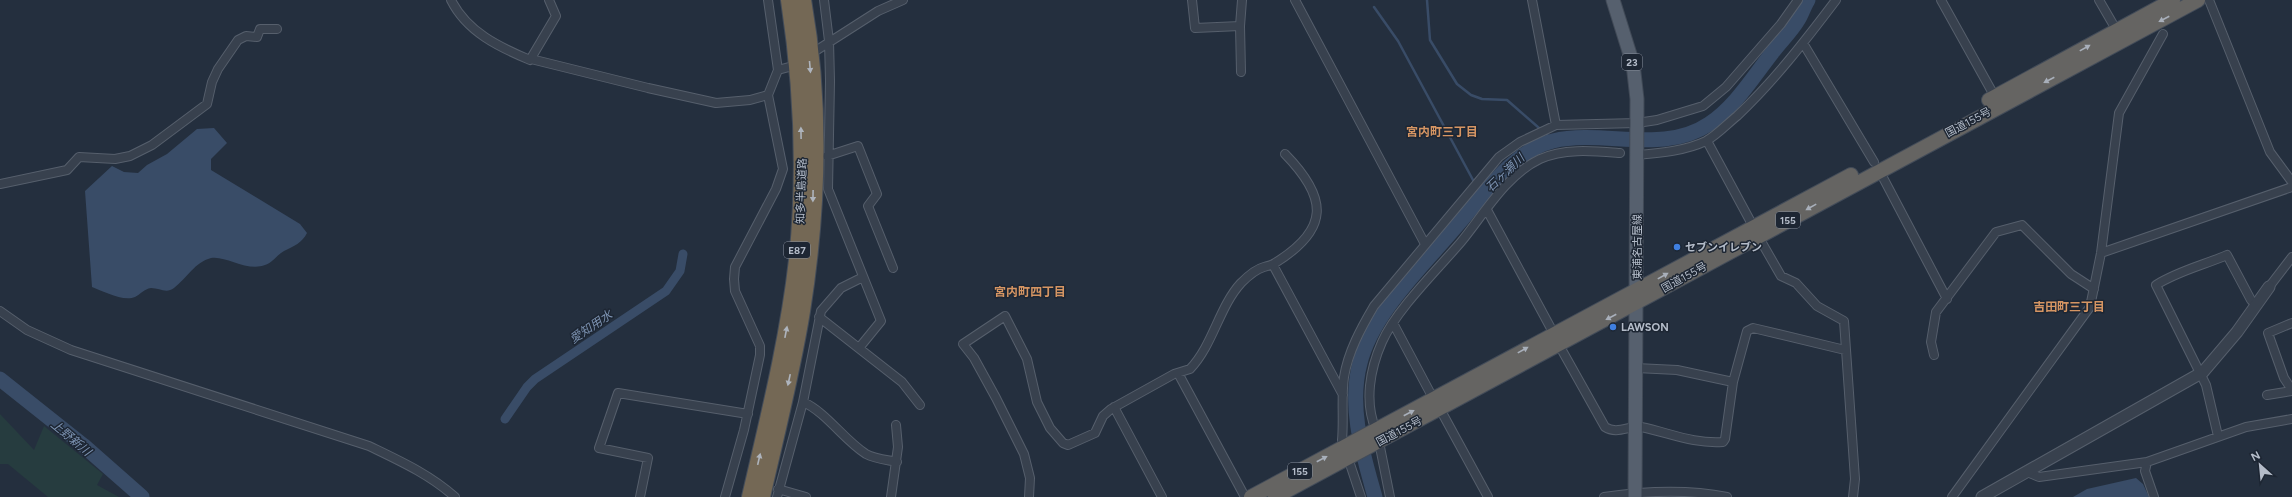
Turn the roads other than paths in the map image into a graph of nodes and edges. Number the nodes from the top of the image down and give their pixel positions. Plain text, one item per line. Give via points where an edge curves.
1 (451, 0) edge
2 (549, 0) edge
3 (768, 0) edge
4 (790, 0) edge
5 (803, 0) edge
6 (824, 0) edge
7 (903, 0) edge
8 (1192, 0) edge
9 (1242, 0) edge
10 (1294, 0) edge
11 (1532, 0) edge
12 (1613, 0) edge
13 (1798, 0) edge
14 (1836, 0) edge
15 (1940, 0) edge
16 (2099, 0) edge
17 (2173, 0) edge
18 (2198, 0) edge
19 (2209, 0) edge
20 (1240, 26) junction
21 (277, 29) dead end
22 (2117, 31) junction
23 (2163, 34) dead end
24 (828, 41) junction
25 (1803, 43) junction
26 (817, 50) dead end
27 (531, 59) junction
28 (789, 67) dead end
29 (778, 70) junction
30 (1242, 72) dead end
31 (768, 95) junction
32 (1995, 97) junction
33 (1556, 125) junction
34 (1637, 125) junction
35 (1706, 141) junction
36 (1620, 153) dead end
37 (1285, 154) dead end
38 (1637, 154) junction
39 (827, 156) junction
40 (1877, 166) junction
41 (2292, 182) edge
42 (0, 184) edge
43 (2292, 187) edge
44 (1487, 210) junction
45 (1756, 231) junction
46 (1425, 244) junction
47 (2101, 253) junction
48 (2292, 257) edge
49 (1273, 265) junction
50 (893, 268) dead end
51 (863, 277) junction
52 (2269, 287) joint
53 (2094, 289) junction
54 (1636, 297) junction
55 (1947, 299) junction
56 (2256, 305) junction
57 (0, 311) edge
58 (820, 317) junction
59 (1393, 323) junction
60 (2292, 323) edge
61 (1556, 339) junction
62 (859, 348) junction
63 (1846, 350) junction
64 (1934, 356) dead end
65 (1636, 368) junction
66 (1178, 374) junction
67 (2200, 374) junction
68 (1733, 382) junction
69 (2292, 390) edge
70 (1343, 395) junction
71 (2267, 395) dead end
72 (803, 402) junction
73 (1437, 404) junction
74 (920, 405) dead end
75 (1114, 408) junction
76 (748, 414) junction
77 (2292, 419) edge
78 (896, 425) dead end
79 (1635, 428) junction
80 (1377, 436) junction
81 (2218, 436) junction
82 (1348, 451) junction
83 (897, 462) junction
84 (2147, 462) junction
85 (2027, 472) junction
86 (778, 493) edge
87 (1635, 495) edge
88 (455, 497) edge
89 (640, 497) edge
90 (725, 497) edge
91 (750, 497) edge
92 (762, 497) edge
93 (806, 497) edge
94 (891, 497) edge
95 (1029, 497) edge
96 (1162, 497) edge
97 (1244, 497) edge
98 (1251, 497) edge
99 (1275, 497) edge
100 (1361, 497) edge
101 (1390, 497) edge
102 (1488, 497) edge
103 (1604, 497) edge
104 (1727, 497) edge
105 (1853, 497) edge
106 (1952, 497) edge
107 (1982, 497) edge
108 (2154, 497) edge

1 - 27 street via 475,31 508,51
2 - 27 street via 556,16
3 - 29 street
91 -> 4 highway, 知多半島道路 / E87 via 790,310 801,210 801,101
5 -> 92 highway, 知多半島道路 / E87 via 813,100 813,211 802,311
6 - 24 street
7 - 24 street via 878,11
8 - 20 street via 1195,28
9 - 20 street
10 - 46 street
11 - 33 street
12 - 34 main road, 東浦名古屋線 / 23 via 1633,64
13 - 34 street via 1781,24 1726,87 1703,106
14 - 25 street
15 - 32 street
16 - 22 street
17 - 22 highway, 国道155号 / 155
18 -> 40 highway, 国道155号 / 155
19 - 41 street via 2270,152
20 - 30 street
21 - 42 street via 260,29 257,37 246,36 238,40 218,69 206,104 152,145 130,156 115,159 79,157 68,170
32 -> 22 highway, 国道155号 / 155
23 - 47 street via 2119,113
24 - 26 street
24 - 39 street via 830,81
25 - 35 street via 1759,95
25 - 40 street
27 - 31 street via 716,102 750,100
28 - 29 street
29 - 31 street
31 - 76 street via 783,170 776,189 735,267 734,280 735,291 760,346 760,364
32 - 40 highway, 国道155号 / 155
33 - 34 street
33 - 46 street via 1520,142 1499,157
34 - 38 main road, 東浦名古屋線 / 23
35 - 38 street via 1688,148
35 - 45 street
36 - 44 street via 1569,152 1540,159 1515,177
37 - 49 street via 1311,187 1316,204 1316,222 1296,246
38 - 54 main road, 東浦名古屋線 / 23
39 - 50 street via 858,146 860,149 877,194 868,206
39 - 51 street via 828,189
40 - 45 highway, 国道155号 / 155
40 - 55 street
43 - 47 street
44 - 59 street
44 - 61 street
45 - 54 highway, 国道155号 / 155
45 - 63 street via 1782,276 1796,283 1817,306 1844,321
46 - 70 street via 1364,322 1348,363
47 - 53 street
48 - 52 street
49 - 66 street via 1262,267 1241,284 1194,365
49 - 70 street
51 - 58 street via 841,288 821,311
51 - 62 street via 881,321
52 - 56 street
53 - 55 street via 2070,274 2022,225 1996,232
53 - 106 street via 2090,308
54 - 61 highway, 国道155号 / 155
54 - 65 main road, 東浦名古屋線 / 23
55 - 64 street via 1936,312 1931,342
56 - 67 street via 2210,365
56 - 67 street via 2227,255 2209,264 2179,273 2156,285
57 - 88 street via 27,330 71,350 369,446 431,478
58 - 62 street
58 - 72 street
59 - 73 street
59 - 80 street via 1380,347 1370,381 1369,394
60 - 69 street via 2268,333 2284,378
61 - 73 highway, 国道155号 / 155
61 - 79 street via 1605,428
62 - 74 street via 902,382
63 - 68 street via 1753,328 1747,331
63 - 105 street via 1855,479
65 - 68 street via 1677,370
65 - 79 main road, 東浦名古屋線 / 23
66 - 75 street
66 - 97 street
67 - 81 street via 2206,385
67 - 85 street
68 - 79 street via 1723,442 1706,443 1639,426
69 - 71 street
70 - 82 street via 1342,440
72 - 83 street via 810,405 868,455
72 - 86 street
73 - 80 highway, 国道155号 / 155
73 - 102 street
75 - 95 street via 1103,416 1095,433 1068,445 1063,443 1050,428 1037,402 1030,367 1005,316 963,344 974,358 1024,454 1030,478
75 - 96 street
76 - 89 street via 618,393 599,448 648,458
76 - 90 street
77 - 81 street via 2246,427
78 - 83 street via 899,439
79 - 87 main road, 東浦名古屋線 / 23
80 - 82 highway, 国道155号 / 155
80 - 101 street
81 - 84 street
98 -> 82 highway, 国道155号 / 155
82 - 99 highway, 国道155号 / 155
82 - 100 street
83 - 94 street
84 - 85 street via 2039,477
84 - 108 street via 2145,471
85 - 107 street
86 - 93 street
87 - 103 street
87 - 104 street via 1704,492

